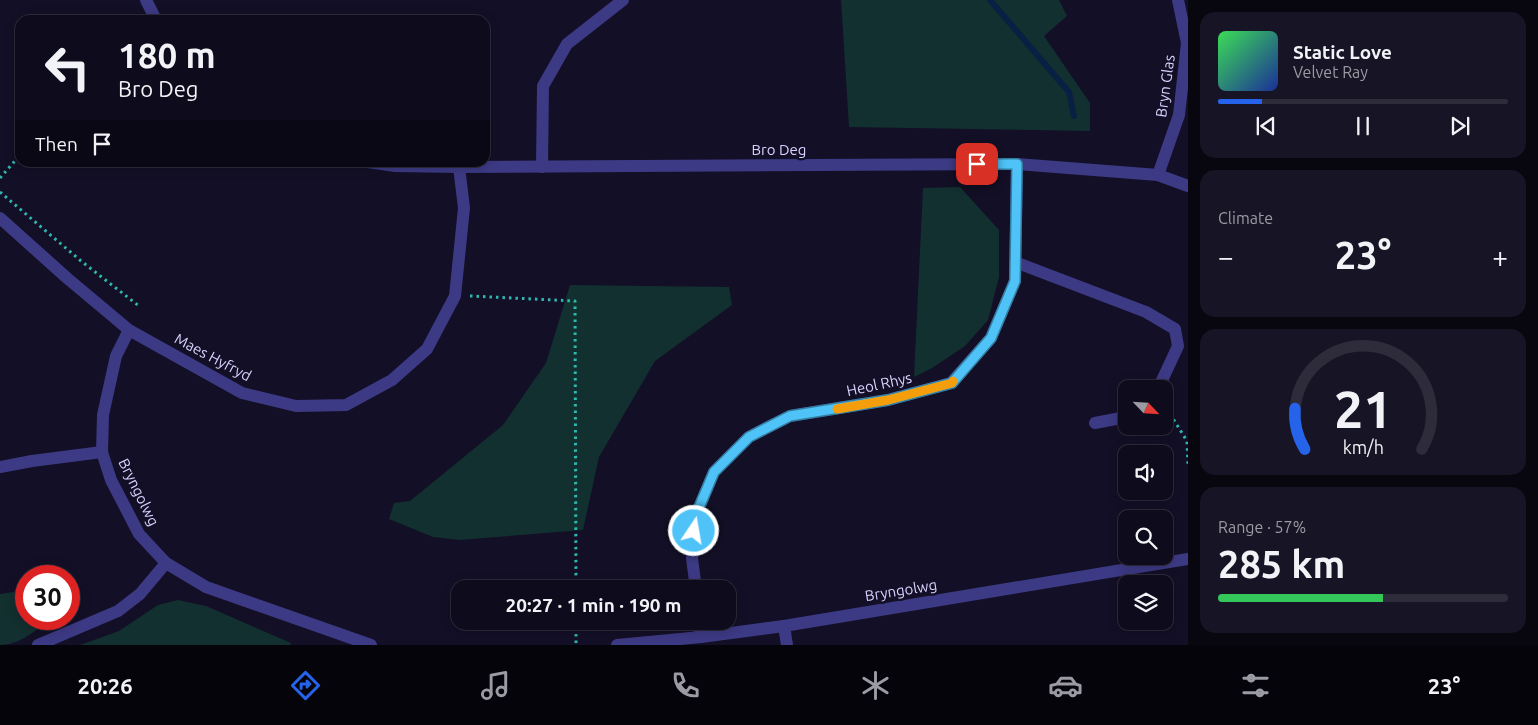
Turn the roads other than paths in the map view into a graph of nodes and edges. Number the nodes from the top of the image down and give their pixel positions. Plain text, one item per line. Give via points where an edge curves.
1 (146, 0) edge
2 (623, 0) edge
3 (1178, 0) edge
4 (154, 15) edge
5 (1017, 164) junction
6 (458, 167) joint
7 (542, 167) junction
8 (1158, 175) junction
9 (1188, 186) edge
10 (0, 218) edge
11 (1015, 262) junction
12 (129, 330) junction
13 (1162, 380) edge
14 (1118, 419) edge
15 (1095, 423) dead end
16 (102, 452) junction
17 (0, 467) edge
18 (1188, 559) edge
19 (166, 563) junction
20 (695, 580) edge
21 (784, 626) junction
22 (700, 630) edge
23 (701, 637) junction
24 (38, 645) edge
25 (371, 645) edge
26 (618, 645) edge
27 (787, 645) edge

1 - 4 street
2 - 7 street via 568,44 543,86
3 - 8 street, Bryn Glas via 1187,43 1179,115
5 - 7 street, Bro Deg
5 - 8 street, Bro Deg
5 - 11 street, Heol Rhys
6 - 7 street, Bro Deg
6 - 12 street, Maes Hyfryd via 464,208 455,296 428,348 392,380 346,405 296,406 242,394
8 - 9 street, Bro Deg
10 - 12 street, Maes Hyfryd
11 - 13 street via 1146,312 1175,329 1178,346
11 - 20 street, Heol Rhys via 1015,281 991,338 952,383 888,400 790,416 749,437 714,472 695,517 692,558
12 - 16 street, Bryngolwg via 114,364 103,415
14 - 15 street
16 - 17 street
16 - 19 street, Bryngolwg via 139,534
18 - 21 street, Bryngolwg
19 - 24 street via 140,594 118,612
19 - 25 street, Bryngolwg via 206,587
21 - 23 street, Bryngolwg
21 - 27 street
22 - 23 street
23 - 26 street, Bryngolwg

